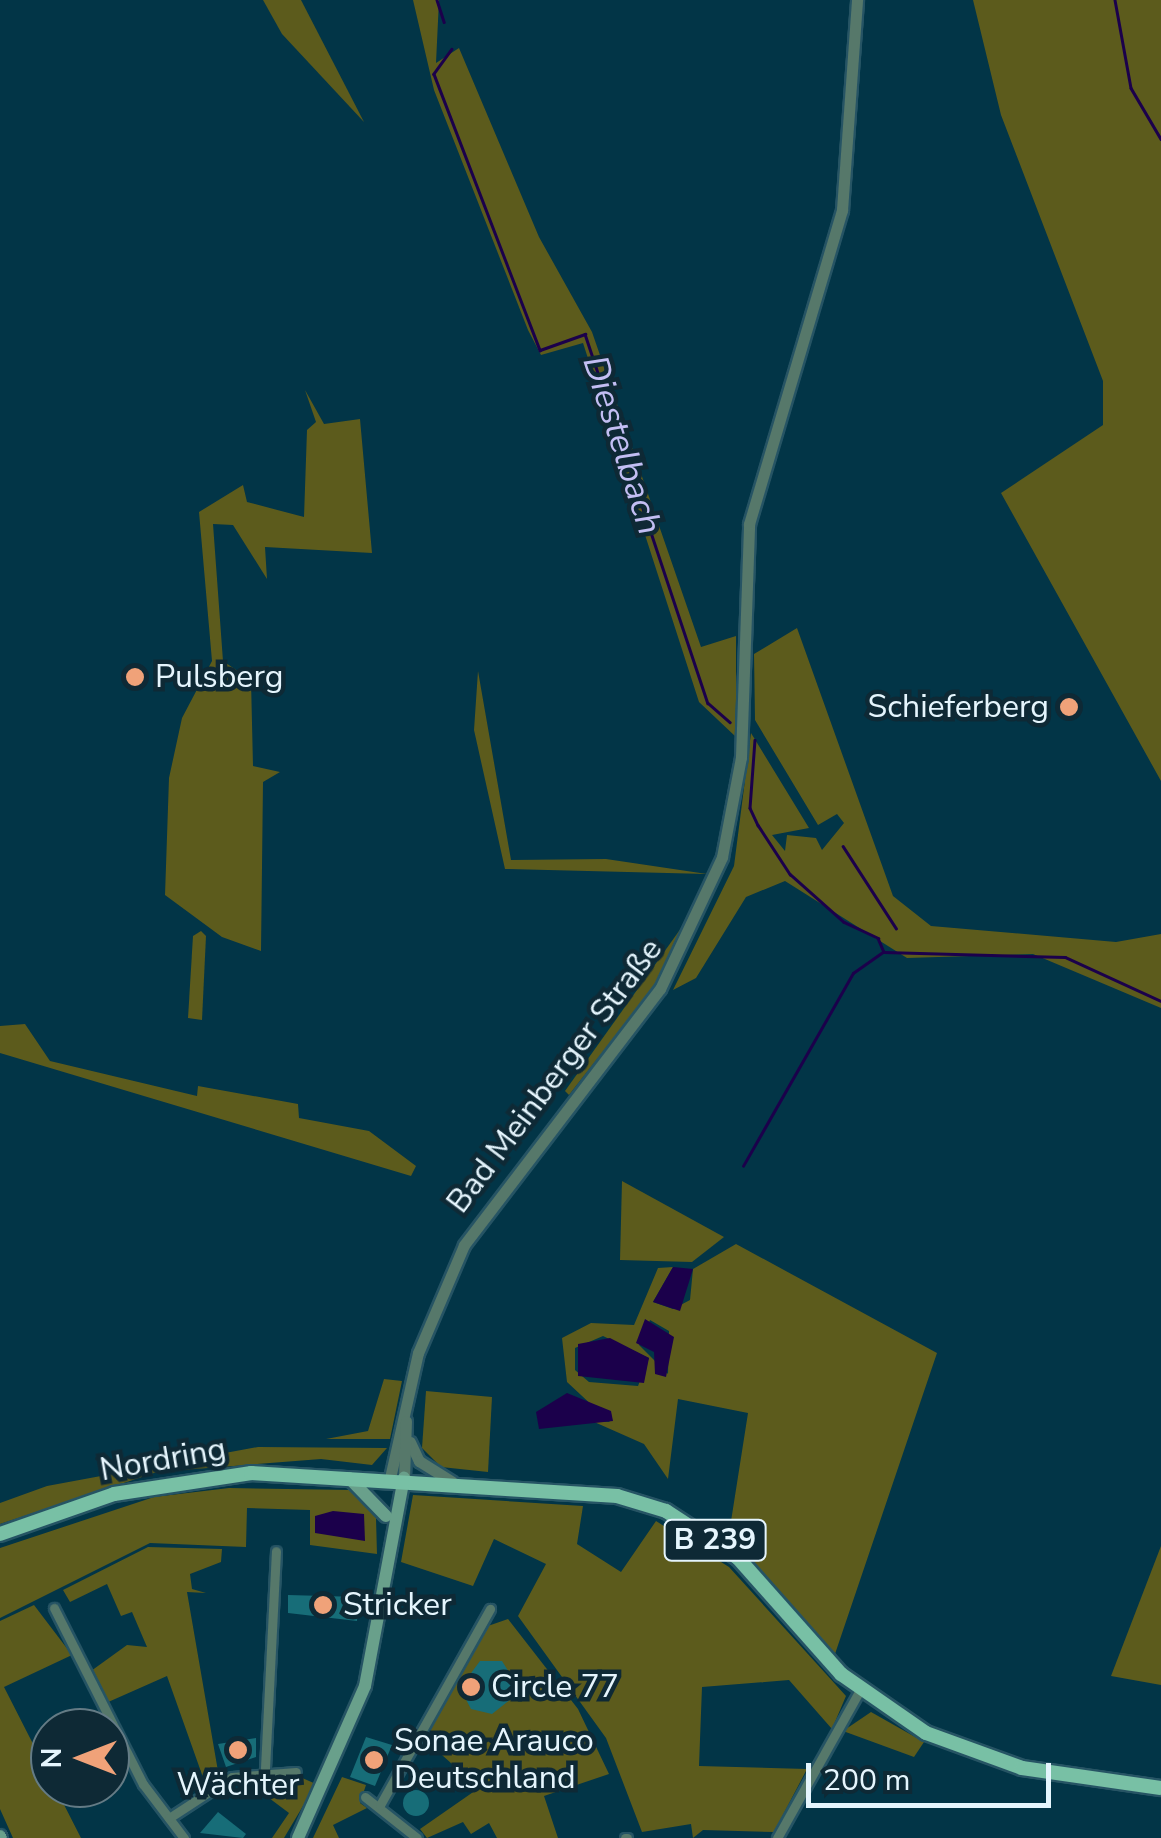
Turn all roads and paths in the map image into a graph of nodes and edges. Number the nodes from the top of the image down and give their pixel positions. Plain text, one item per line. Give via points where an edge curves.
1 (858, 0) edge
2 (406, 1417) junction
3 (409, 1440) junction
4 (342, 1475) junction
5 (397, 1478) junction
6 (452, 1482) junction
7 (386, 1516) junction
8 (0, 1534) edge
9 (389, 1538) junction
10 (276, 1550) dead end
11 (54, 1608) dead end
12 (490, 1609) dead end
13 (860, 1690) junction
14 (265, 1768) junction
15 (296, 1772) dead end
16 (1161, 1788) edge
17 (365, 1797) dead end
18 (380, 1805) junction
19 (168, 1818) junction
20 (184, 1838) edge
21 (298, 1838) edge
22 (417, 1838) edge
23 (777, 1838) edge

1 - 2 street, Bad Meinberger Straße via 854,132 838,229 749,524 741,757 722,857 660,989 464,1245 424,1336
2 - 3 street, Bad Meinberger Straße
2 - 5 street, Bad Meinberger Straße
3 - 5 street, Bad Meinberger Straße
3 - 6 street via 419,1460
4 - 5 main road, B 239
4 - 7 main road
4 - 8 main road, Nordring / B 239 via 160,1483
5 - 6 main road, B 239
5 - 7 main road, Bad Meinberger Straße
5 - 9 main road, Bad Meinberger Straße
6 - 13 main road, B 239 via 595,1492 666,1511 738,1558
7 - 9 main road, Bad Meinberger Straße
9 - 21 main road, Bad Meinberger Straße via 358,1710
10 - 14 street
11 - 19 street
12 - 18 street
13 - 16 main road, B 239 via 991,1760
13 - 23 street
14 - 15 street
14 - 19 street via 205,1790
17 - 18 street
18 - 22 street
19 - 20 street

